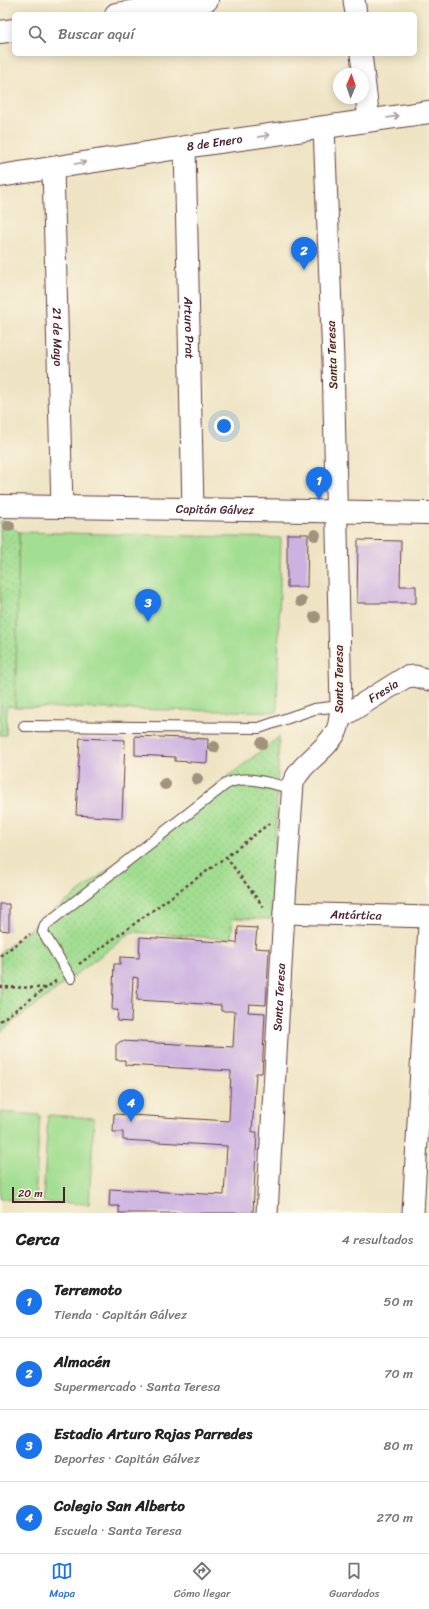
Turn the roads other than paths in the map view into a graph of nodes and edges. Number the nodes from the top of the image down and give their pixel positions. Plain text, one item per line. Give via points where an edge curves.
1 (207, 0) edge
2 (354, 0) edge
3 (129, 12) edge
4 (356, 12) edge
5 (12, 30) edge
6 (0, 32) edge
7 (361, 56) edge
8 (429, 112) edge
9 (370, 120) junction
10 (324, 127) junction
11 (185, 147) junction
12 (53, 168) junction
13 (0, 176) edge
14 (0, 506) edge
15 (62, 507) junction
16 (193, 509) junction
17 (336, 511) junction
18 (429, 513) edge
19 (429, 680) edge
20 (340, 712) junction
21 (24, 726) dead end
22 (292, 797) junction
23 (284, 912) junction
24 (429, 917) edge
25 (429, 924) edge
26 (69, 975) road end
27 (267, 1213) edge
28 (413, 1213) edge

1 - 3 street
2 - 4 street
5 - 6 street
7 - 9 street
9 -> 8 street, 8 de Enero
9 - 10 street, 8 de Enero
11 -> 10 street, 8 de Enero
10 - 17 street, Santa Teresa
12 -> 11 street, 8 de Enero
11 - 16 street, Arturo Prat
12 - 13 street, 8 de Enero
12 - 15 street, 21 de Mayo
14 - 15 street, Capitán Gálvez
15 - 16 street, Capitán Gálvez
16 - 17 street, Capitán Gálvez
17 - 18 street, Capitán Gálvez
17 - 20 street, Santa Teresa
19 - 20 street, Fresia via 416,676 406,677
20 - 21 lane via 314,709 259,728
20 - 22 street, Santa Teresa via 337,730 331,739 297,773
22 - 23 street, Santa Teresa
22 - 26 lane via 280,786 245,778 226,784 45,925 42,932
23 - 24 street, Antártica
23 - 27 street, Santa Teresa
25 - 28 street

